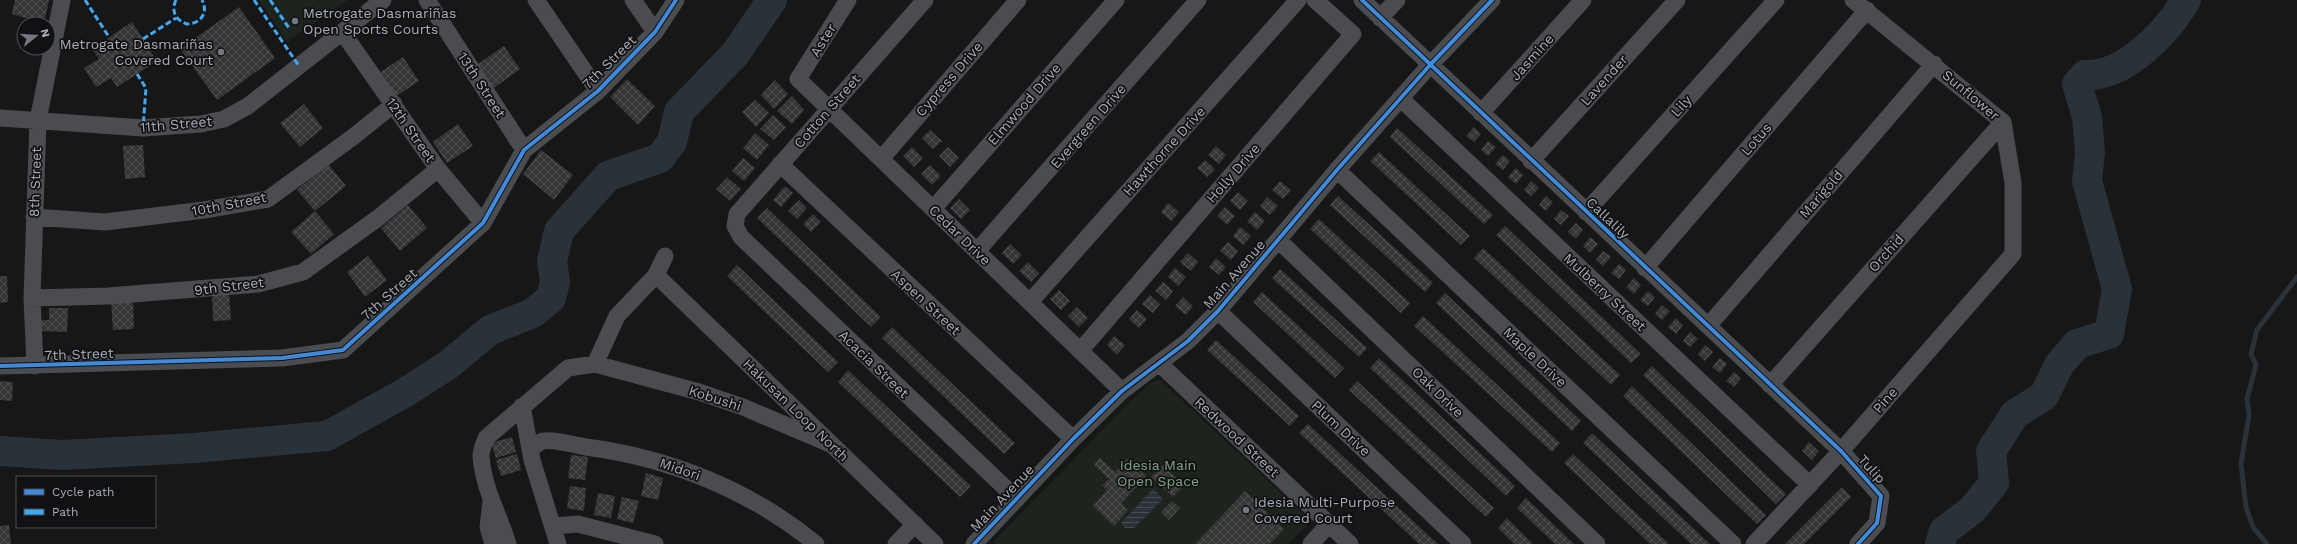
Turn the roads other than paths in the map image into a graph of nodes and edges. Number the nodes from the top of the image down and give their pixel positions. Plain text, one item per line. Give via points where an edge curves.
1 (62, 0) edge
2 (383, 0) edge
3 (427, 0) edge
4 (536, 0) edge
5 (632, 0) edge
6 (676, 0) edge
7 (848, 0) edge
8 (925, 0) edge
9 (1018, 0) edge
10 (1116, 0) edge
11 (1198, 0) edge
12 (1298, 0) edge
13 (1315, 0) edge
14 (1362, 0) edge
15 (1397, 0) edge
16 (1492, 0) edge
17 (1583, 0) edge
18 (1677, 0) edge
19 (1776, 0) edge
20 (1853, 0) edge
21 (1867, 10) junction
22 (1380, 18) junction
23 (654, 32) junction
24 (343, 33) junction
25 (1934, 64) junction
26 (1430, 65) junction
27 (798, 79) joint
28 (598, 91) junction
29 (1400, 98) junction
30 (394, 104) junction
31 (829, 109) junction
32 (1481, 113) junction
33 (0, 118) edge
34 (38, 120) junction
35 (2003, 122) junction
36 (524, 150) junction
37 (881, 159) junction
38 (1531, 161) junction
39 (780, 164) junction
40 (438, 169) junction
41 (1337, 170) junction
42 (933, 209) junction
43 (1586, 212) junction
44 (34, 217) junction
45 (483, 223) junction
46 (735, 226) joint
47 (1278, 240) junction
48 (977, 252) junction
49 (2013, 254) joint
50 (665, 256) dead end
51 (1645, 268) junction
52 (656, 276) junction
53 (32, 298) junction
54 (1030, 302) junction
55 (1218, 311) junction
56 (1709, 325) junction
57 (1080, 351) junction
58 (595, 364) junction
59 (1160, 364) junction
60 (0, 366) edge
61 (35, 366) junction
62 (1770, 385) junction
63 (1122, 391) junction
64 (522, 406) junction
65 (1073, 439) junction
66 (830, 444) junction
67 (530, 449) junction
68 (1841, 451) junction
69 (1810, 485) junction
70 (1017, 499) junction
71 (491, 501) junction
72 (915, 524) junction
73 (1329, 524) junction
74 (553, 526) junction
75 (493, 544) edge
76 (508, 544) edge
77 (558, 544) edge
78 (655, 544) edge
79 (816, 544) edge
80 (896, 544) edge
81 (935, 544) edge
82 (974, 544) edge
83 (1311, 544) edge
84 (1350, 544) edge
85 (1464, 544) edge
86 (1597, 544) edge
87 (1733, 544) edge
88 (1754, 544) edge
89 (1858, 544) edge

1 - 34 street, 8th Street
2 - 24 street, 11th Street
3 - 36 street, 13th Street
4 - 28 street
5 - 23 street
6 - 23 street, 7th Street
7 - 27 street, Aster
8 - 31 street, Cotton Street
9 - 37 street, Cypress Drive
10 - 42 street, Elmwood Drive
11 - 48 street, Evergreen Drive
12 - 54 street, Hawthorne Drive
13 - 57 street, Holly Drive via 1353,34
14 - 22 street, Callalily
15 - 22 street
16 - 26 street, Main Avenue
17 - 32 street, Jasmine
18 - 38 street, Lavender
19 - 43 street, Lily
20 - 21 street, Sunflower
21 - 25 street, Sunflower
21 - 51 street, Lotus
22 - 26 street, Callalily
23 - 28 street, 7th Street
24 - 30 street, 12th Street
24 - 34 street, 11th Street via 248,106 224,119 201,124 143,128
25 - 35 street, Sunflower
25 - 56 street, Marigold
26 - 29 street, Main Avenue
26 - 32 street, Callalily
27 - 31 street, Cedar Drive
28 - 36 street, 7th Street
29 - 41 street, Main Avenue
29 - 69 street, Mulberry Street
30 - 40 street, 12th Street
30 - 44 street, 10th Street via 268,199 105,222
31 - 37 street, Cedar Drive
31 - 39 street, Cotton Street
32 - 38 street, Callalily
33 - 34 street, 11th Street
34 - 44 street, 8th Street
35 - 49 street, Sunflower via 2013,183
35 - 62 street, Orchid
36 - 45 street, 7th Street
37 - 42 street, Cedar Drive
38 - 43 street, Callalily
39 - 46 street, Cotton Street via 737,214
39 - 65 street, Aspen Street
40 - 45 street, 12th Street
40 - 53 street, 9th Street via 378,218 303,272 258,284 108,296
41 - 47 street, Main Avenue
41 - 87 street, Maple Drive
42 - 48 street, Cedar Drive
43 - 51 street, Callalily
44 - 53 street, 8th Street
45 - 61 street, 7th Street via 342,350 282,358
46 - 70 street, Acacia Street via 741,237
47 - 55 street, Main Avenue
47 - 86 street, Oak Drive
48 - 54 street, Cedar Drive
49 - 68 street, Pine
50 - 52 street
51 - 56 street, Callalily
52 - 58 street via 617,316
52 - 66 street, Hakusan Loop North
53 - 61 street, 8th Street
54 - 57 street, Cedar Drive
55 - 59 street, Main Avenue
55 - 85 street, Plum Drive
56 - 62 street, Callalily
57 - 63 street, Cedar Drive
58 - 64 street via 568,368
58 - 66 street, Kobushi via 699,392 743,407
59 - 63 street, Main Avenue
59 - 73 street, Redwood Street
60 - 61 street, 7th Street
62 - 68 street, Callalily
63 - 65 street, Main Avenue
64 - 67 street
64 - 71 street via 486,438 481,454
65 - 70 street, Main Avenue
66 - 72 street, Hakusan Loop North
67 - 74 street
67 - 79 street, Midori via 543,441 606,449 666,463 714,481 750,499
68 - 69 street, Pine
68 - 89 street, Tulip via 1881,496 1877,522
69 - 88 street, Pine
70 - 82 street, Main Avenue
71 - 75 street via 488,527
71 - 76 street
72 - 80 street
72 - 81 street, Hakusan Loop North
73 - 83 street
73 - 84 street, Redwood Street
74 - 77 street
74 - 78 street via 578,524

